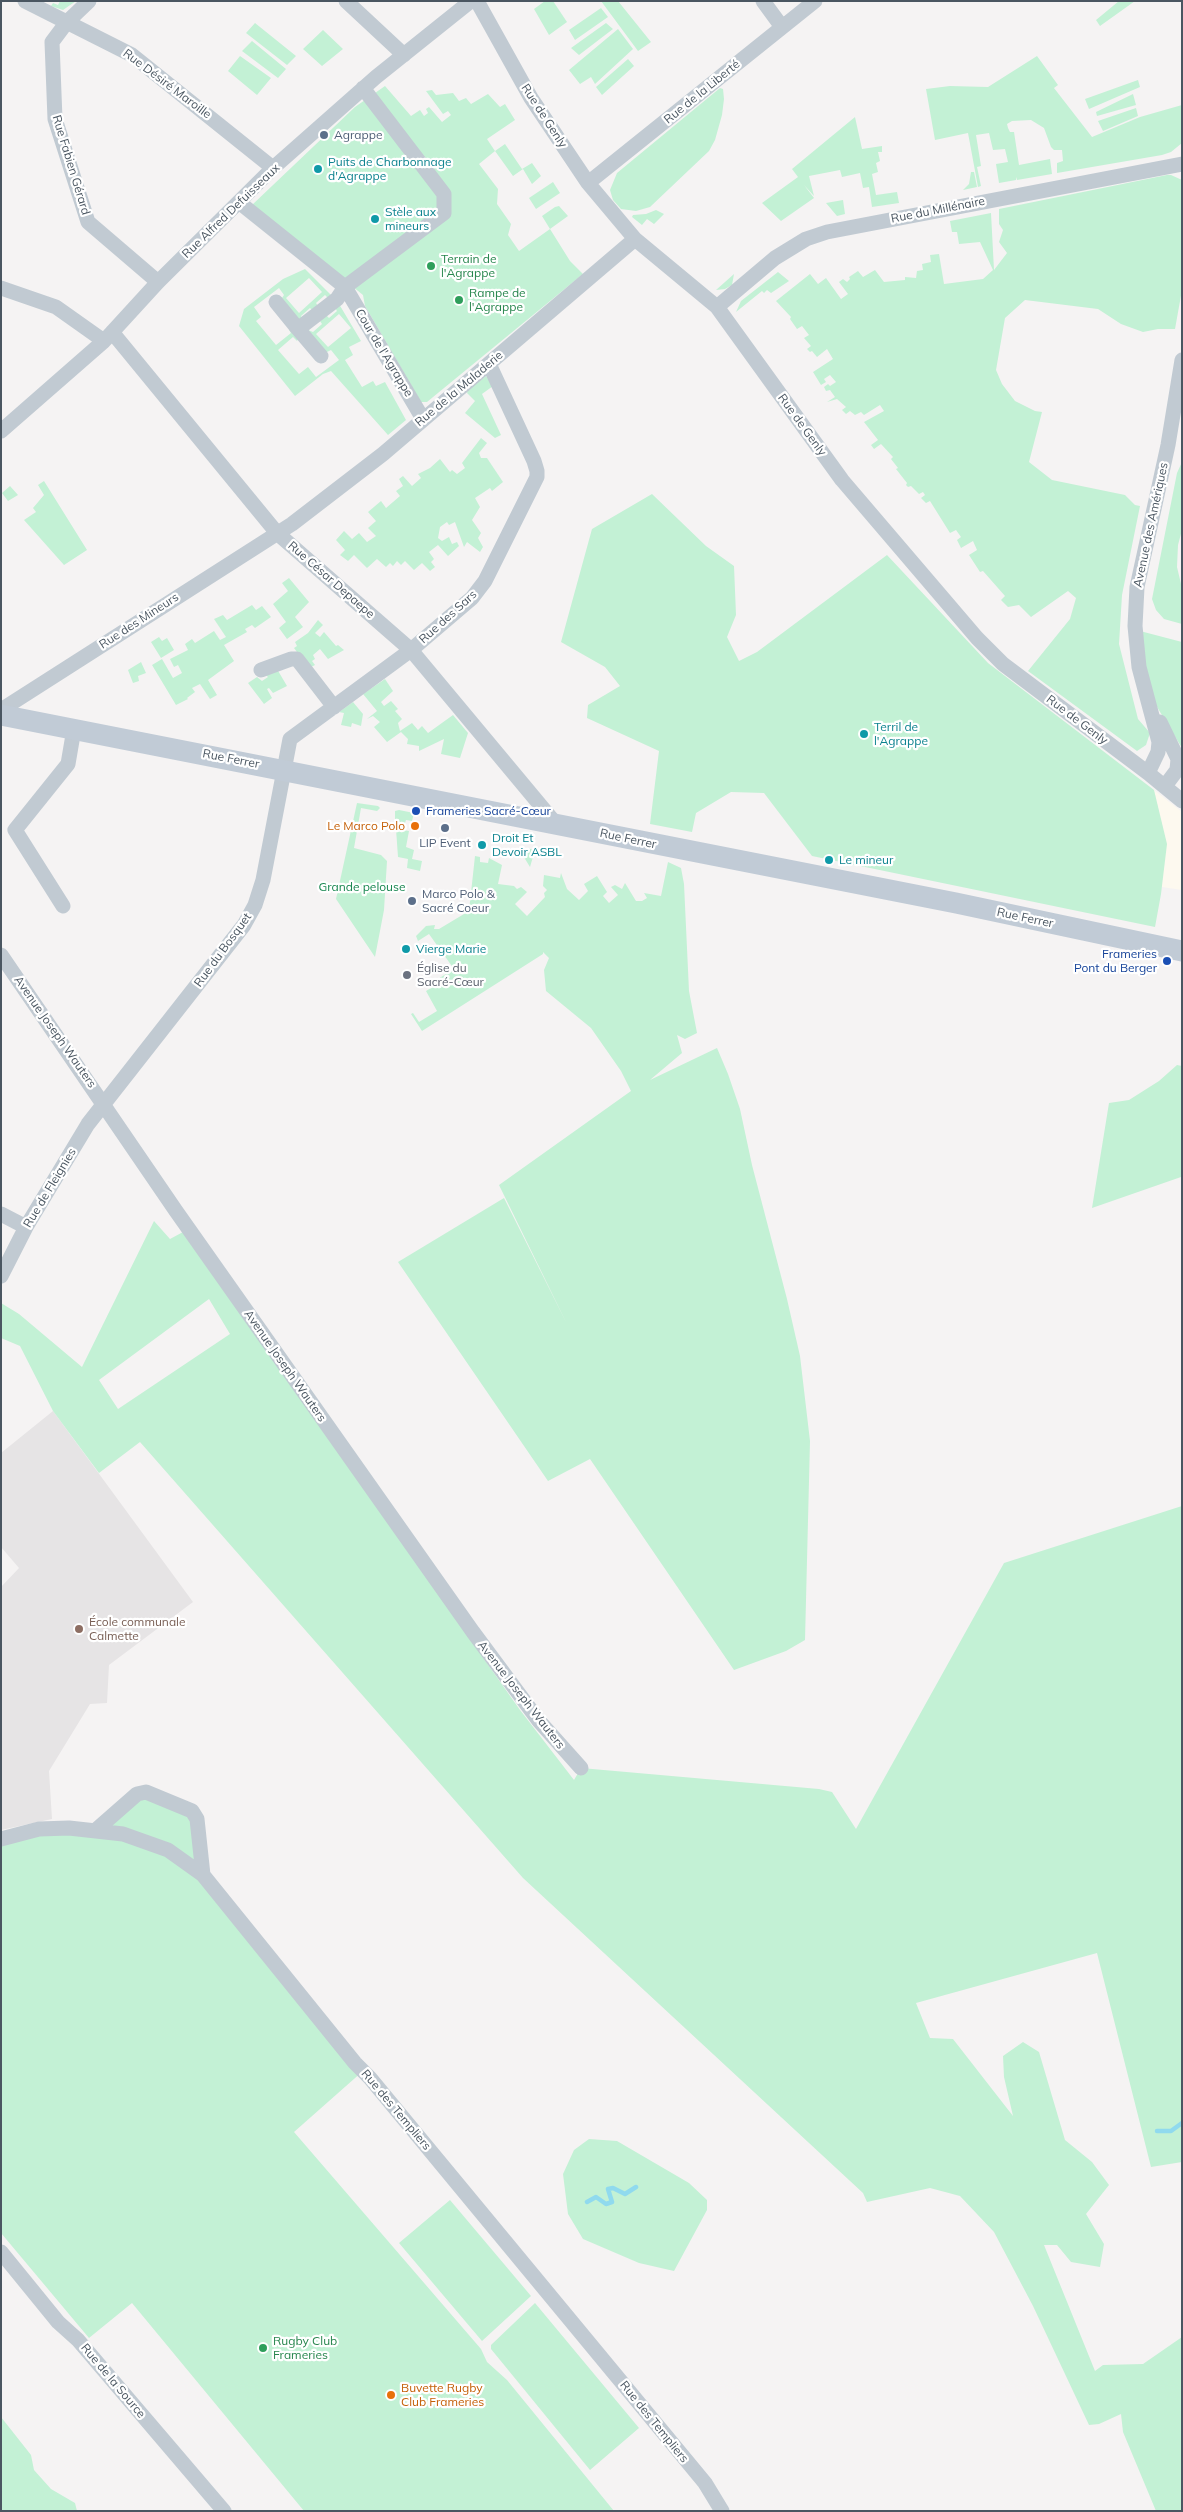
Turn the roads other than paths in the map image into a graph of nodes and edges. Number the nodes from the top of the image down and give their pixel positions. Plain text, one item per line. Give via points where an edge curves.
1 (24, 1) edge
2 (89, 1) edge
3 (346, 1) edge
4 (471, 1) edge
5 (477, 1) edge
6 (763, 1) edge
7 (815, 1) edge
8 (67, 22) junction
9 (782, 27) junction
10 (404, 55) junction
11 (363, 88) junction
12 (1182, 164) edge
13 (273, 168) junction
14 (588, 183) junction
15 (240, 203) junction
16 (635, 239) junction
17 (158, 282) junction
18 (345, 286) junction
19 (1, 288) edge
20 (276, 302) dead end
21 (717, 307) junction
22 (298, 329) junction
23 (108, 336) junction
24 (321, 356) dead end
25 (1182, 360) edge
26 (489, 364) junction
27 (424, 419) junction
28 (1, 431) edge
29 (277, 533) junction
30 (411, 650) junction
31 (261, 670) dead end
32 (1147, 698) junction
33 (334, 707) junction
34 (1, 710) edge
35 (1, 715) edge
36 (74, 729) junction
37 (1172, 743) junction
38 (1182, 760) edge
39 (285, 770) junction
40 (1148, 773) junction
41 (1164, 786) junction
42 (1182, 801) edge
43 (556, 824) junction
44 (63, 906) dead end
45 (1182, 951) edge
46 (1, 955) edge
47 (105, 1104) junction
48 (1, 1214) edge
49 (26, 1227) junction
50 (1, 1276) edge
51 (581, 1768) dead end
52 (96, 1830) junction
53 (1, 1839) edge
54 (203, 1875) junction
55 (1, 2252) edge
56 (224, 2511) edge
57 (722, 2511) edge

1 - 8 street, Rue Désiré Maroille
2 - 8 street, Rue Fabien Gérard
3 - 10 street
4 - 10 street, Rue Alfred Defuisseaux
5 - 14 street, Rue de Genly via 531,98
6 - 9 street
7 - 9 street, Rue de la Liberté
8 - 13 street, Rue Désiré Maroille via 132,54
8 - 17 street, Rue Fabien Gérard via 52,42 51,50 55,118 88,222
9 - 14 street, Rue de la Liberté
10 - 11 street, Rue Alfred Defuisseaux
11 - 13 street, Rue Alfred Defuisseaux
11 - 18 street via 444,194 444,213
12 - 21 street, Rue du Millénaire via 827,232 806,239 775,258
13 - 15 street, Rue Alfred Defuisseaux
14 - 16 street, Rue de Genly
15 - 17 street, Rue Alfred Defuisseaux
15 - 18 street, Cour de l'Agrappe
16 - 21 street, Rue de Genly
16 - 26 street, Rue de la Maladerie
17 - 23 street, Rue Alfred Defuisseaux
18 - 22 street via 336,299
18 - 27 street, Cour de l'Agrappe
19 - 23 street, Rue César Depaepe via 56,307
20 - 22 street
21 - 40 street, Rue de Genly via 842,480 977,638 1021,678
22 - 24 street
23 - 28 street, Rue Alfred Defuisseaux
23 - 29 street, Rue César Depaepe
25 - 32 street, Avenue des Amériques via 1137,587 1135,626 1139,668
26 - 27 street, Rue de la Maladerie
26 - 30 street, Rue des Sars via 534,461 537,477 485,581 472,598
27 - 29 street, Rue de la Maladerie
29 - 30 street, Rue César Depaepe
29 - 34 street, Rue des Mineurs
30 - 33 street, Rue des Sars
30 - 43 street, Rue César Depaepe
31 - 33 street via 297,659
32 - 37 street
32 - 40 street via 1159,742
33 - 39 street, Rue des Sars via 290,739
35 - 36 main road, Rue Ferrer
36 - 39 main road, Rue Ferrer
36 - 44 street via 68,764 15,830
37 - 38 street
37 - 41 street via 1178,759 1176,770
39 - 43 main road, Rue Ferrer
39 - 47 street, Rue du Bosquet via 263,880 244,926
40 - 41 street, Rue de Genly
41 - 42 street, Rue de Genly
43 - 45 main road, Rue Ferrer
46 - 47 street, Avenue Joseph Wauters
47 - 49 street, Rue de Fleignies via 88,1124
47 - 51 street, Avenue Joseph Wauters via 176,1211 473,1632 539,1721
48 - 49 street
49 - 50 street, Rue de Fleignies
52 - 53 street, Rue des Templiers via 39,1829
52 - 54 street, Rue des Templiers via 123,1834 168,1850
52 - 54 street via 137,1794 146,1792 192,1811 197,1819
54 - 57 street, Rue des Templiers via 705,2483
55 - 56 street, Rue de la Source

